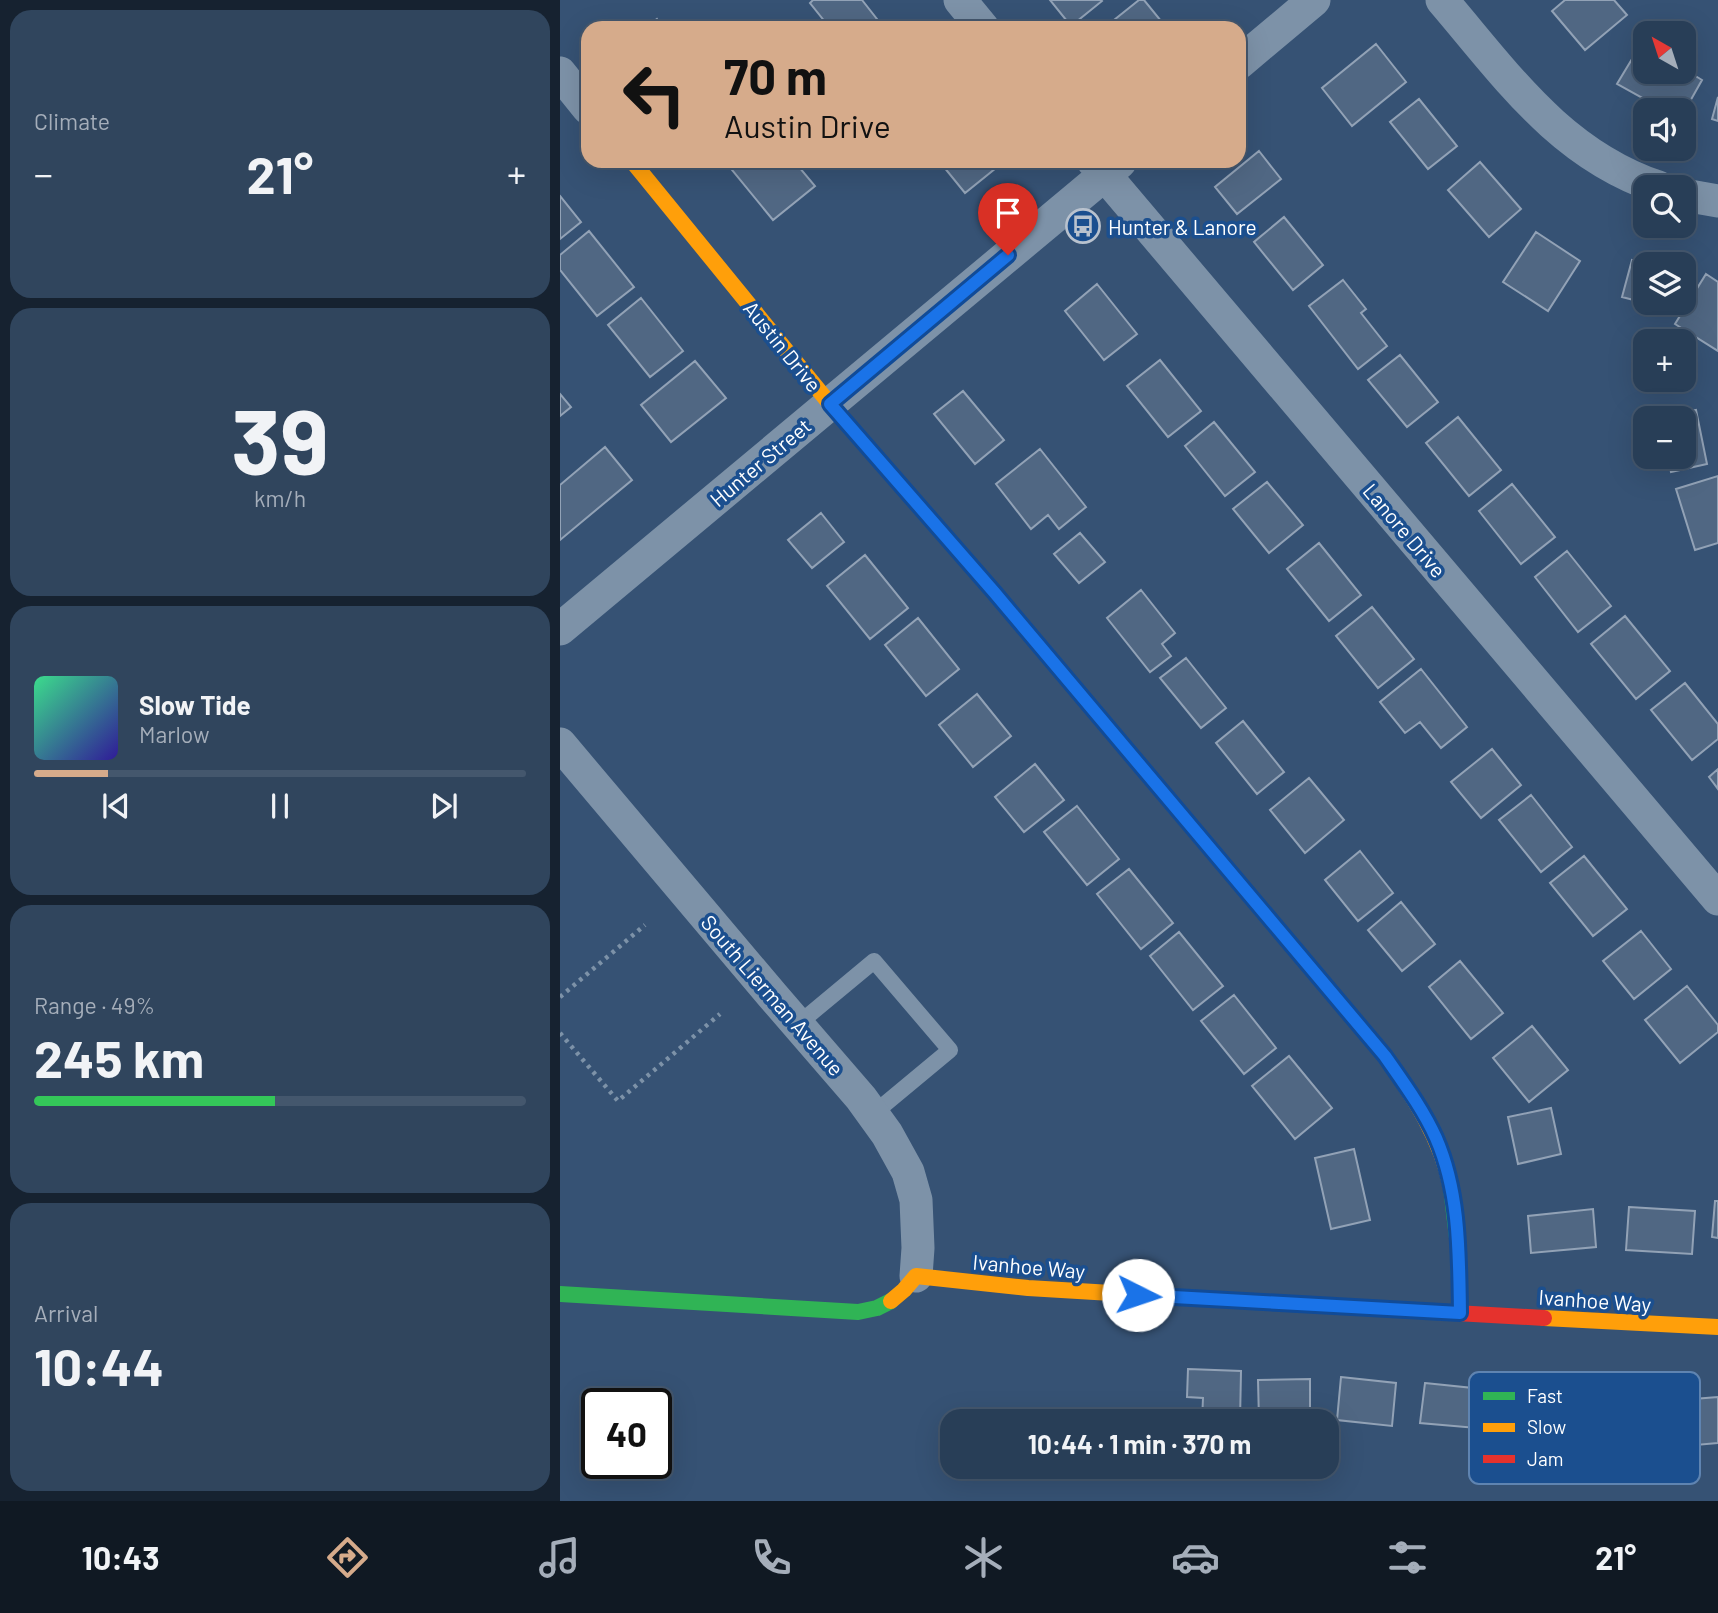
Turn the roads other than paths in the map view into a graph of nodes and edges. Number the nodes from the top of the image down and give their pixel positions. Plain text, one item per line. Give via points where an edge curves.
1 (960, 0) edge
2 (1314, 0) edge
3 (1442, 0) edge
4 (977, 21) edge
5 (1246, 57) edge
6 (560, 74) edge
7 (581, 100) edge
8 (638, 168) edge
9 (1104, 168) edge
10 (1108, 168) edge
11 (1633, 178) edge
12 (1696, 197) edge
13 (1718, 201) edge
14 (830, 404) junction
15 (560, 629) edge
16 (560, 744) edge
17 (1718, 899) edge
18 (797, 1025) junction
19 (873, 1114) junction
20 (916, 1276) junction
21 (560, 1294) edge
22 (1460, 1313) junction
23 (1718, 1326) edge

1 - 4 street
2 - 5 street
3 - 11 street via 1531,105 1562,134
6 - 7 street
8 - 14 street, Austin Drive
9 - 14 street, Hunter Street
10 - 17 street, Lanore Drive
12 - 13 street
14 - 15 street, Hunter Street
14 - 22 street, Austin Drive via 1392,1066 1436,1139 1451,1185 1458,1234
16 - 18 street, South Lierman Avenue
18 - 19 street, South Lierman Avenue
18 - 19 lane via 874,961 950,1050
19 - 20 street, South Lierman Avenue via 908,1172 916,1200
20 - 21 street via 898,1297 875,1310 858,1312
20 - 22 street, Ivanhoe Way via 1028,1288
22 - 23 street, Ivanhoe Way

